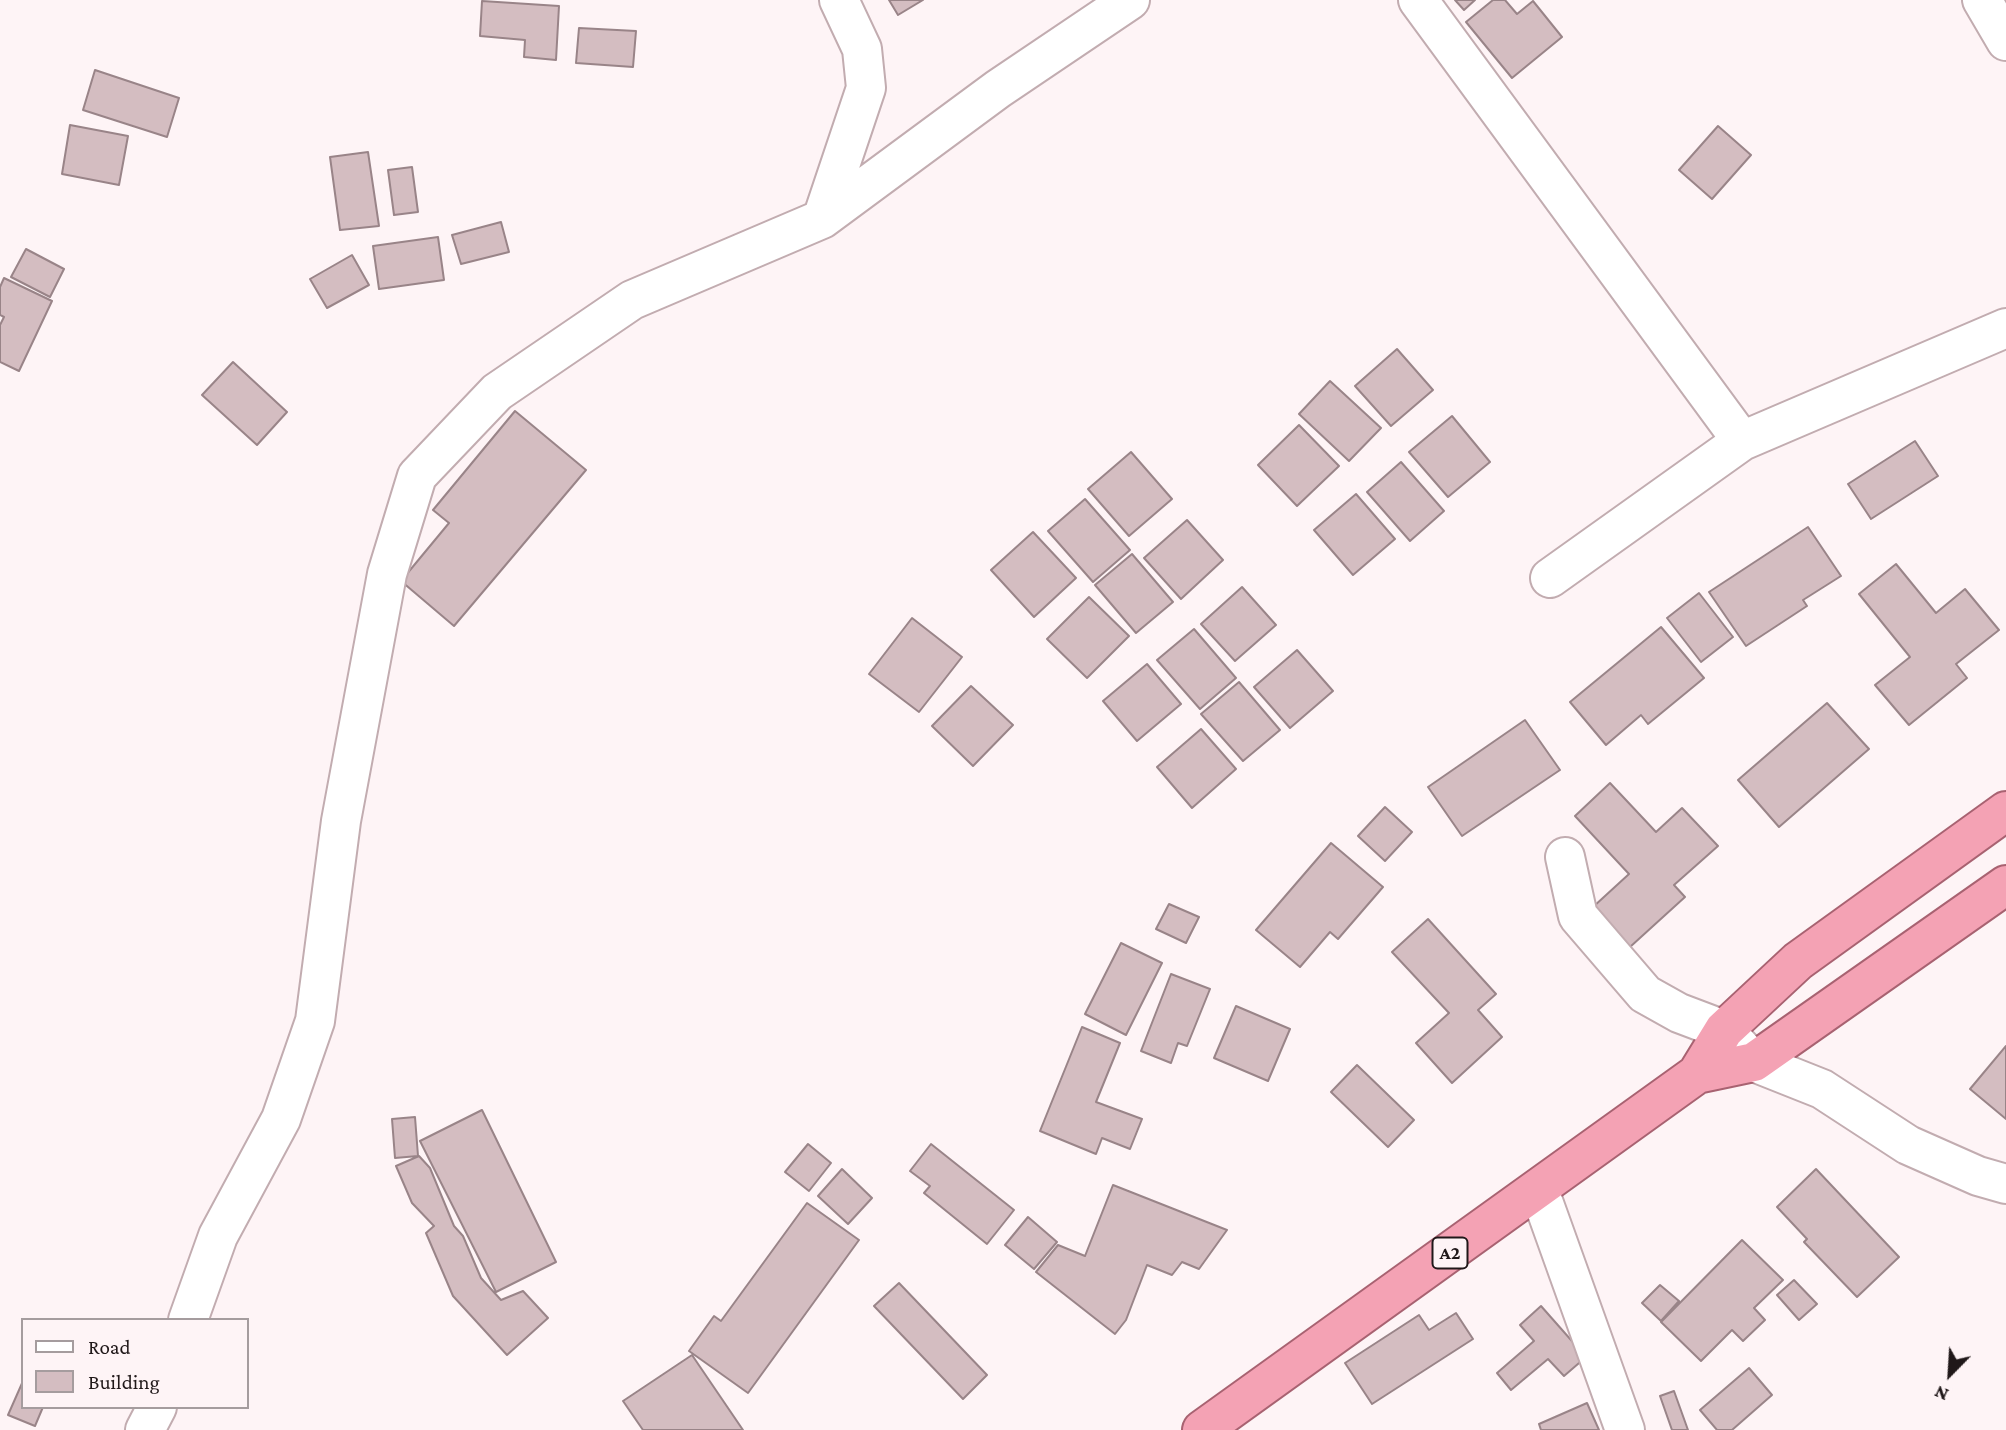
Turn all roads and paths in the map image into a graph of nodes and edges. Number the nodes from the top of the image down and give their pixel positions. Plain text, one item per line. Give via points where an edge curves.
1 (839, 0) edge
2 (1130, 0) edge
3 (1418, 0) edge
4 (1982, 0) edge
5 (2006, 41) edge
6 (822, 219) junction
7 (2006, 328) edge
8 (1742, 441) junction
9 (1550, 578) dead end
10 (2006, 811) edge
11 (1565, 857) dead end
12 (2006, 885) edge
13 (1724, 1030) junction
14 (1754, 1062) junction
15 (1697, 1074) junction
16 (2006, 1184) edge
17 (1539, 1190) junction
18 (189, 1318) edge
19 (156, 1409) edge
20 (145, 1430) edge
21 (1202, 1430) edge
22 (1625, 1430) edge

1 - 6 street via 862,49 866,88
2 - 6 street via 998,89
3 - 8 street
4 - 5 street
6 - 18 street via 632,300 497,392 417,476 384,588 341,821 315,1021 281,1119 218,1236
7 - 8 street
8 - 9 street
10 - 13 highway, A2 via 1798,961
11 - 13 street via 1578,916 1645,994
12 - 14 highway, A2
13 - 14 street
13 - 15 highway, A2
14 - 15 highway, A2
14 - 16 street via 1822,1089 1908,1145
15 - 17 highway, A2
17 - 21 highway, A2
17 - 22 street
19 - 20 street

